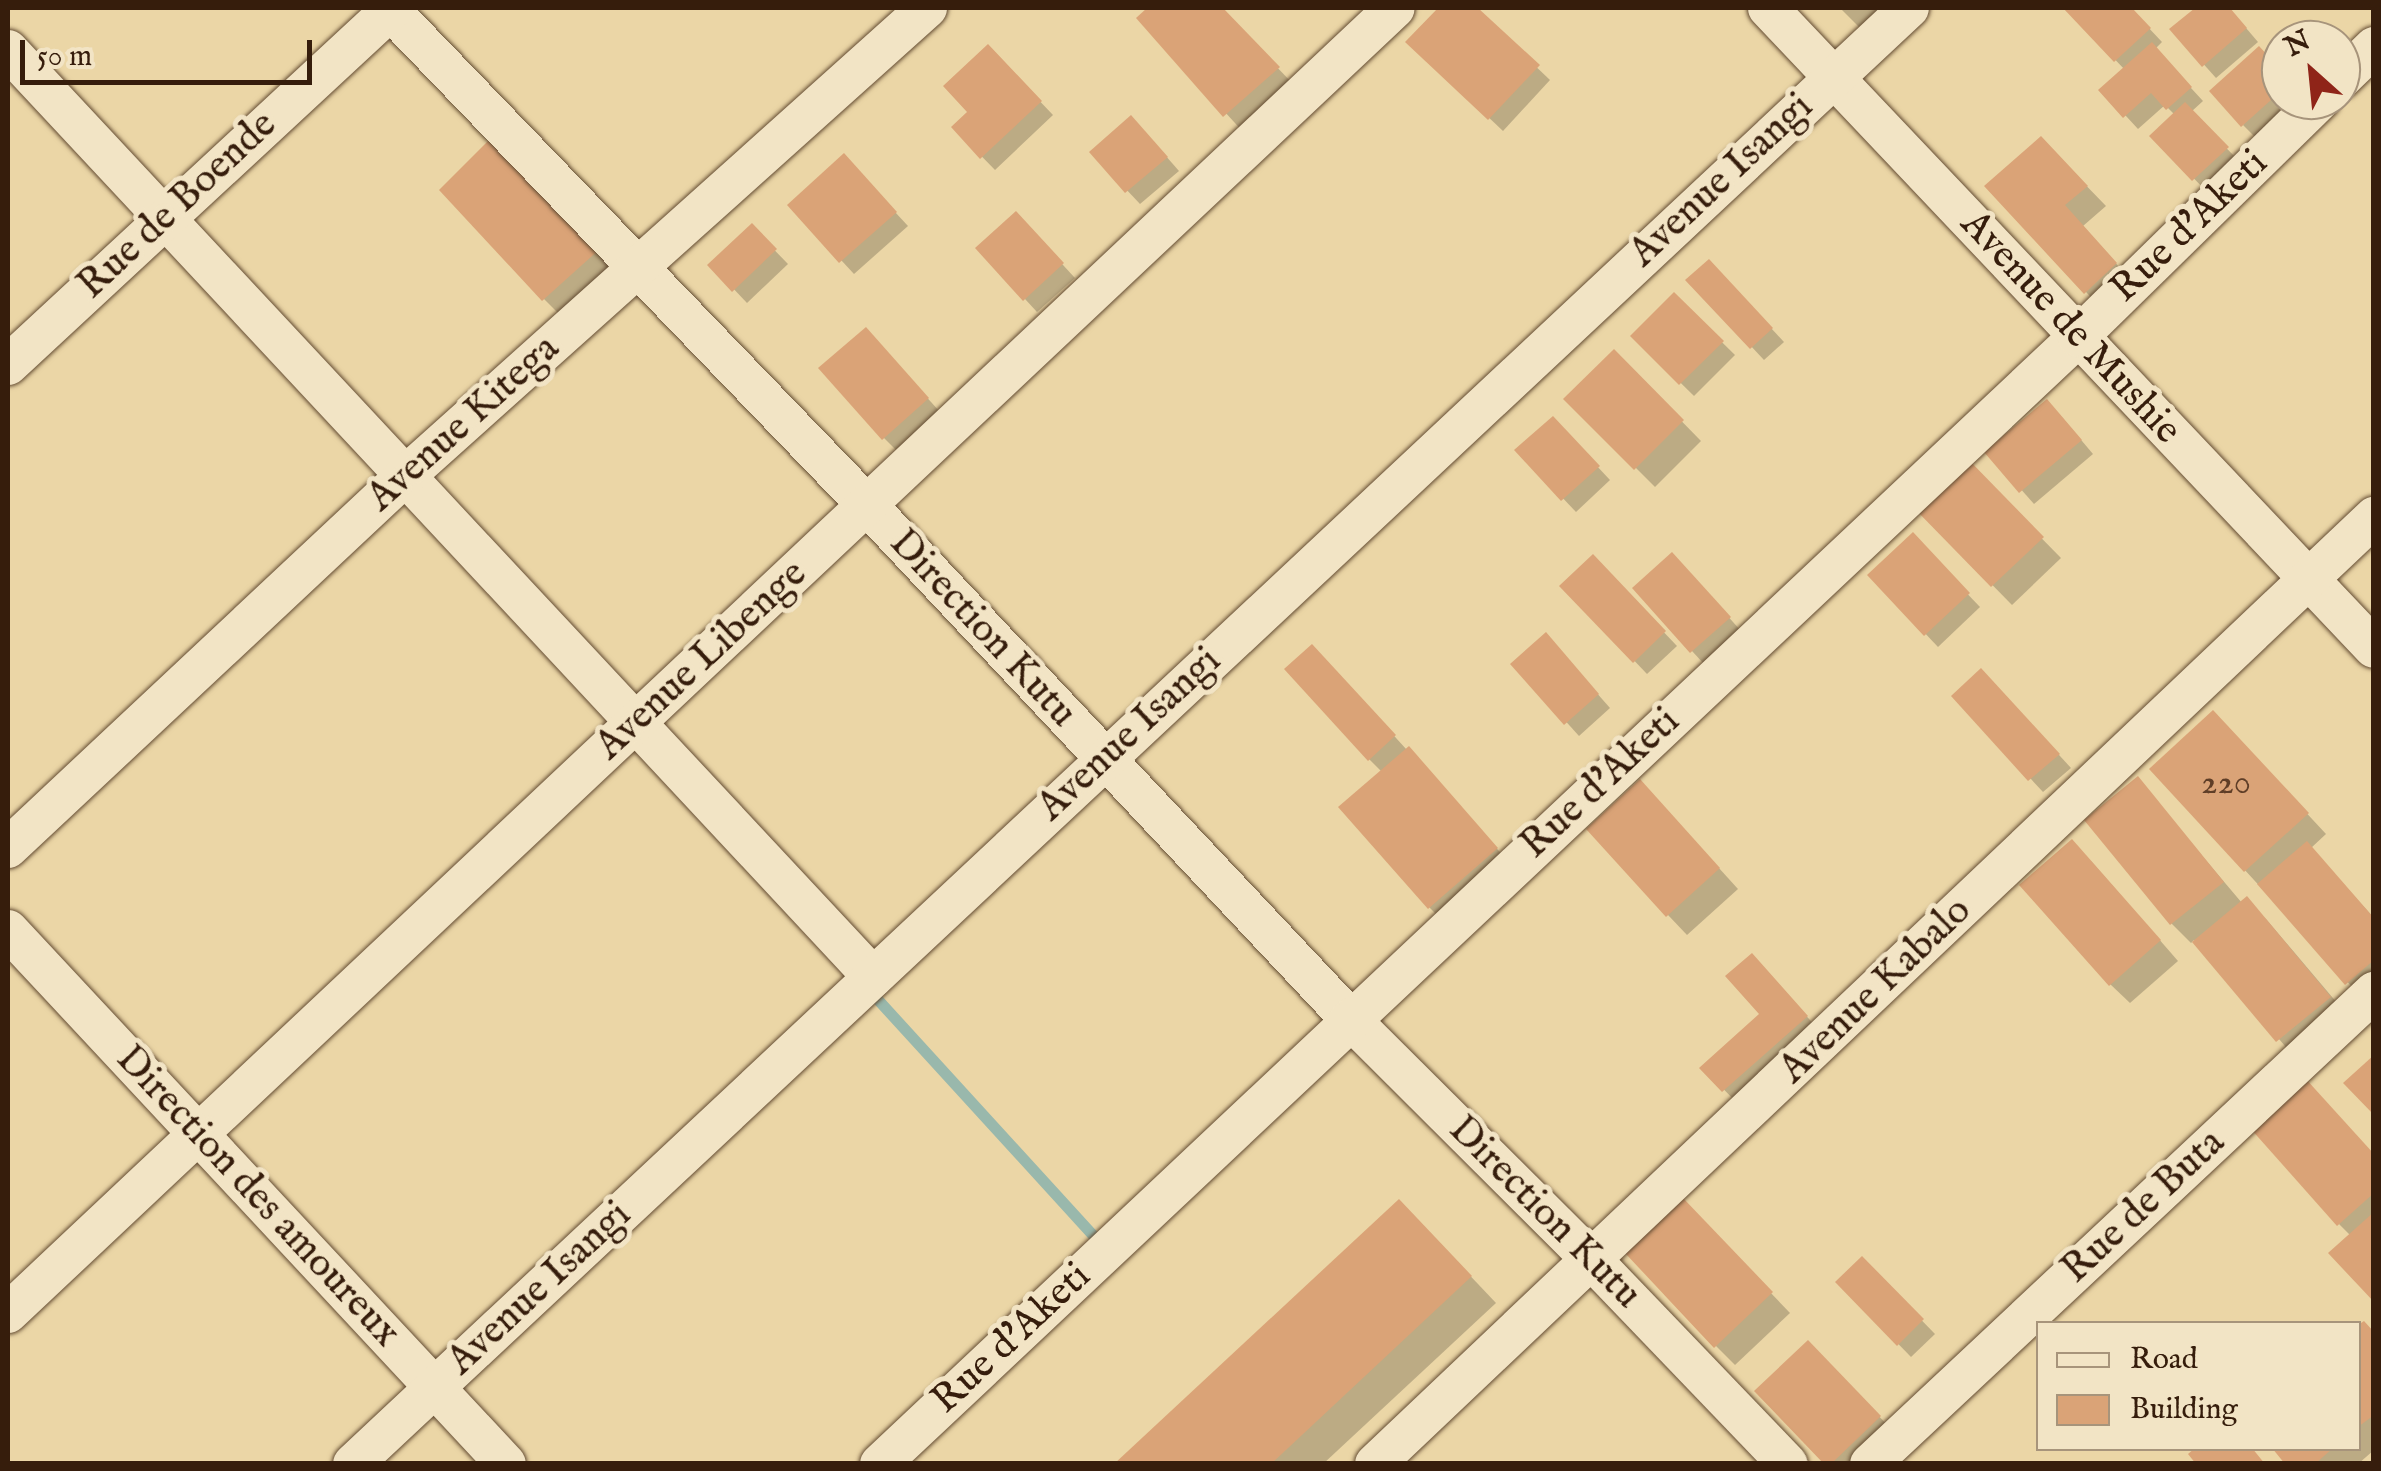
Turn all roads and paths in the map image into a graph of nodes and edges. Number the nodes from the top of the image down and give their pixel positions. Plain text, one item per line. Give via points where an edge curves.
1 (391, 8) edge
2 (927, 8) edge
3 (1395, 8) edge
4 (1768, 8) edge
5 (1908, 8) edge
6 (8, 50) edge
7 (1833, 77) junction
8 (2300, 120) edge
9 (164, 220) junction
10 (638, 265) junction
11 (2078, 337) junction
12 (8, 365) edge
13 (403, 478) junction
14 (867, 505) junction
15 (2374, 517) edge
16 (2308, 579) junction
17 (2374, 648) edge
18 (634, 725) junction
19 (1103, 760) junction
20 (8, 848) edge
21 (8, 930) edge
22 (873, 977) junction
23 (2374, 992) edge
24 (1350, 1019) junction
25 (200, 1133) junction
26 (1593, 1261) junction
27 (8, 1313) edge
28 (435, 1388) junction
29 (353, 1464) edge
30 (506, 1464) edge
31 (880, 1464) edge
32 (1375, 1464) edge
33 (1788, 1464) edge
34 (1870, 1464) edge

1 - 9 street, Rue de Boende
1 - 10 street, Direction Kutu
2 - 10 street, Avenue Kitega
3 - 14 street, Avenue Libenge
4 - 7 street, Avenue de Mushie
5 - 7 street, Avenue Isangi
6 - 9 street
7 - 11 street, Avenue de Mushie
7 - 19 street, Avenue Isangi
8 - 11 street, Rue d'Aketi
9 - 12 street, Rue de Boende
9 - 13 street
10 - 13 street, Avenue Kitega
10 - 14 street, Direction Kutu
11 - 16 street, Avenue de Mushie
11 - 24 street, Rue d'Aketi
13 - 18 street
13 - 20 street, Avenue Kitega
14 - 18 street, Avenue Libenge
14 - 19 street, Direction Kutu
15 - 16 street, Avenue Kabalo
16 - 17 street, Avenue de Mushie
16 - 26 street, Avenue Kabalo
18 - 22 street
18 - 25 street, Avenue Libenge
19 - 22 street, Avenue Isangi
19 - 24 street, Direction Kutu
21 - 25 street, Direction des amoureux
22 - 28 street, Avenue Isangi
23 - 34 street, Rue de Buta
24 - 26 street, Direction Kutu
24 - 31 street, Rue d'Aketi
25 - 27 street, Avenue Libenge
25 - 28 street, Direction des amoureux
26 - 32 street, Avenue Kabalo
26 - 33 street, Direction Kutu
28 - 29 street, Avenue Isangi
28 - 30 street, Direction des amoureux

